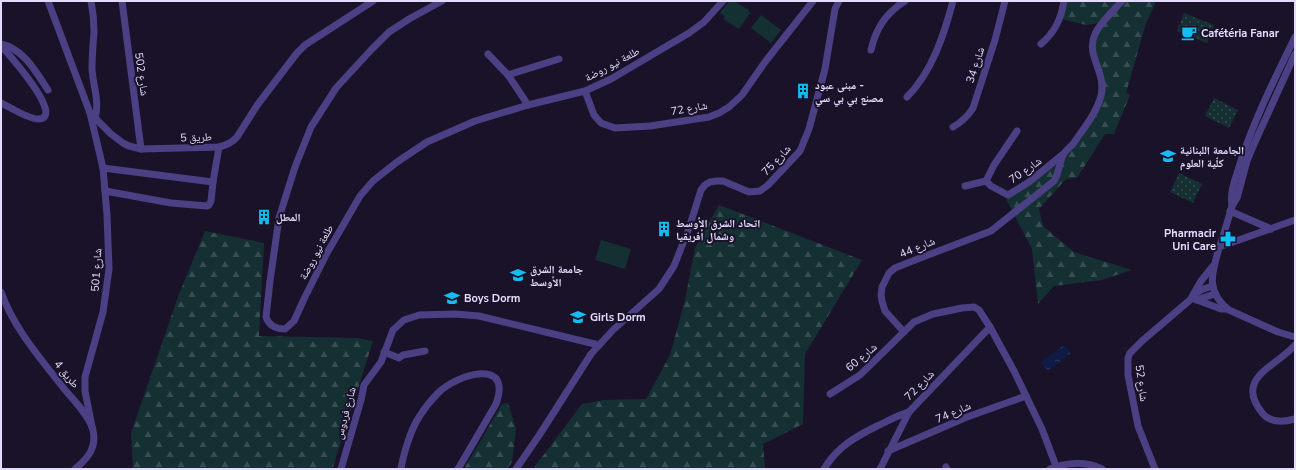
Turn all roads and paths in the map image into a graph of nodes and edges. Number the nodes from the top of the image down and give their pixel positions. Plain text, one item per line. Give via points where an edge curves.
1 (48, 1) edge
2 (92, 1) edge
3 (122, 1) edge
4 (373, 1) edge
5 (442, 1) edge
6 (723, 1) edge
7 (813, 1) edge
8 (839, 1) edge
9 (905, 1) edge
10 (953, 1) edge
11 (1005, 1) edge
12 (1064, 1) edge
13 (1122, 1) edge
14 (1295, 37) edge
15 (1041, 44) dead end
16 (1, 45) edge
17 (871, 50) dead end
18 (488, 54) dead end
19 (1295, 54) edge
20 (558, 59) dead end
21 (508, 76) junction
22 (48, 90) dead end
23 (585, 91) junction
24 (907, 97) dead end
25 (1, 103) edge
26 (528, 105) junction
27 (92, 116) junction
28 (953, 127) dead end
29 (1017, 131) dead end
30 (219, 147) junction
31 (141, 149) junction
32 (1063, 154) junction
33 (103, 168) junction
34 (986, 181) junction
35 (213, 182) junction
36 (965, 186) dead end
37 (105, 191) junction
38 (1231, 209) junction
39 (1295, 220) edge
40 (1271, 229) junction
41 (1220, 247) junction
42 (1214, 265) junction
43 (1212, 286) junction
44 (1, 292) edge
45 (1215, 294) junction
46 (1193, 299) junction
47 (1229, 310) junction
48 (990, 327) junction
49 (904, 332) junction
50 (1295, 337) edge
51 (585, 341) junction
52 (599, 345) junction
53 (1295, 345) edge
54 (425, 351) dead end
55 (384, 352) junction
56 (591, 354) junction
57 (830, 394) dead end
58 (1026, 396) junction
59 (909, 412) junction
60 (1295, 420) edge
61 (92, 427) junction
62 (888, 451) junction
63 (1053, 468) edge
64 (75, 469) edge
65 (341, 469) edge
66 (401, 469) edge
67 (458, 469) edge
68 (516, 469) edge
69 (824, 469) edge
70 (880, 469) edge
71 (1102, 469) edge
72 (1155, 469) edge

1 - 27 street, طريق 5
2 - 27 street via 92,71 97,110
3 - 31 street, شارع 502
4 - 30 street, طريق 5 via 297,53 233,142
5 - 26 street, طلعة نيو روضة via 388,32 336,88 312,127 295,167 279,218 266,317 268,322 272,326 285,329 294,321 327,253 360,196 373,181 427,142 475,121
6 - 23 street, طلعة نيو روضة via 690,33 611,79
7 - 23 street, شارع 72 via 742,95 729,107 709,117 650,126 615,128 601,123 594,115
8 - 52 street, شارع 75 via 835,9 819,94 800,151 760,191 749,192 723,181 705,185 674,266 659,289
9 - 17 street via 883,20
10 - 24 street via 942,39 925,74
11 - 28 street, شارع 34 via 973,108 960,124
12 - 15 street via 1058,24
13 - 32 street, شارع 44 via 1099,26 1093,38 1093,56 1102,81 1098,106
14 - 38 street via 1241,159 1231,196
16 - 22 street via 12,47 25,58
16 - 25 street via 16,61 46,110 43,117 36,119
18 - 21 street
19 - 38 street via 1247,161 1237,198
20 - 21 street
21 - 26 street
23 - 26 street, طلعة نيو روضة
27 - 31 street, طريق 5 via 123,144
27 - 33 street, شارع 501
29 - 34 street, شارع 70
30 - 31 street, طريق 5
30 - 35 street
32 - 34 street, شارع 70 via 1029,182 1008,195
32 - 49 street, شارع 44 via 1054,181 991,231 895,268 890,273 882,287 882,302 885,311
33 - 35 street
33 - 37 street, شارع 501
34 - 36 street
35 - 37 street via 211,201 204,207
37 - 61 street, شارع 501 via 109,269 103,312 85,377
38 - 40 street
38 - 41 street
39 - 40 street
40 - 41 street
41 - 42 street
42 - 43 street
42 - 46 street via 1201,281
43 - 45 street
43 - 46 street via 1201,290
44 - 61 street, طريق 4 via 24,337
45 - 46 street
45 - 47 street
46 - 47 street
46 - 72 street, شارع 52 via 1142,341 1128,358 1128,375 1138,426
47 - 50 street
48 - 49 street via 979,310 967,307 923,317
48 - 58 street
48 - 59 street, شارع 72
49 - 57 street, شارع 60 via 860,375
51 - 52 street, شارع فردوس
51 - 55 street, شارع فردوس via 479,316 419,315 404,320 393,330
51 - 56 street
52 - 56 street
53 - 60 street via 1258,376 1253,388 1255,401 1267,418 1279,422
54 - 55 street via 399,358
55 - 65 street, شارع فردوس via 381,362 364,385
56 - 68 street
58 - 62 street, شارع 74 via 967,417
58 - 63 street via 1042,428
59 - 62 street, شارع 72
59 - 69 street via 900,414 850,440
61 - 64 street via 93,447 88,457
62 - 70 street, شارع 72
63 - 71 street via 1080,463
66 - 67 street via 403,456 418,418 439,392 468,375 492,375 500,388 496,404

